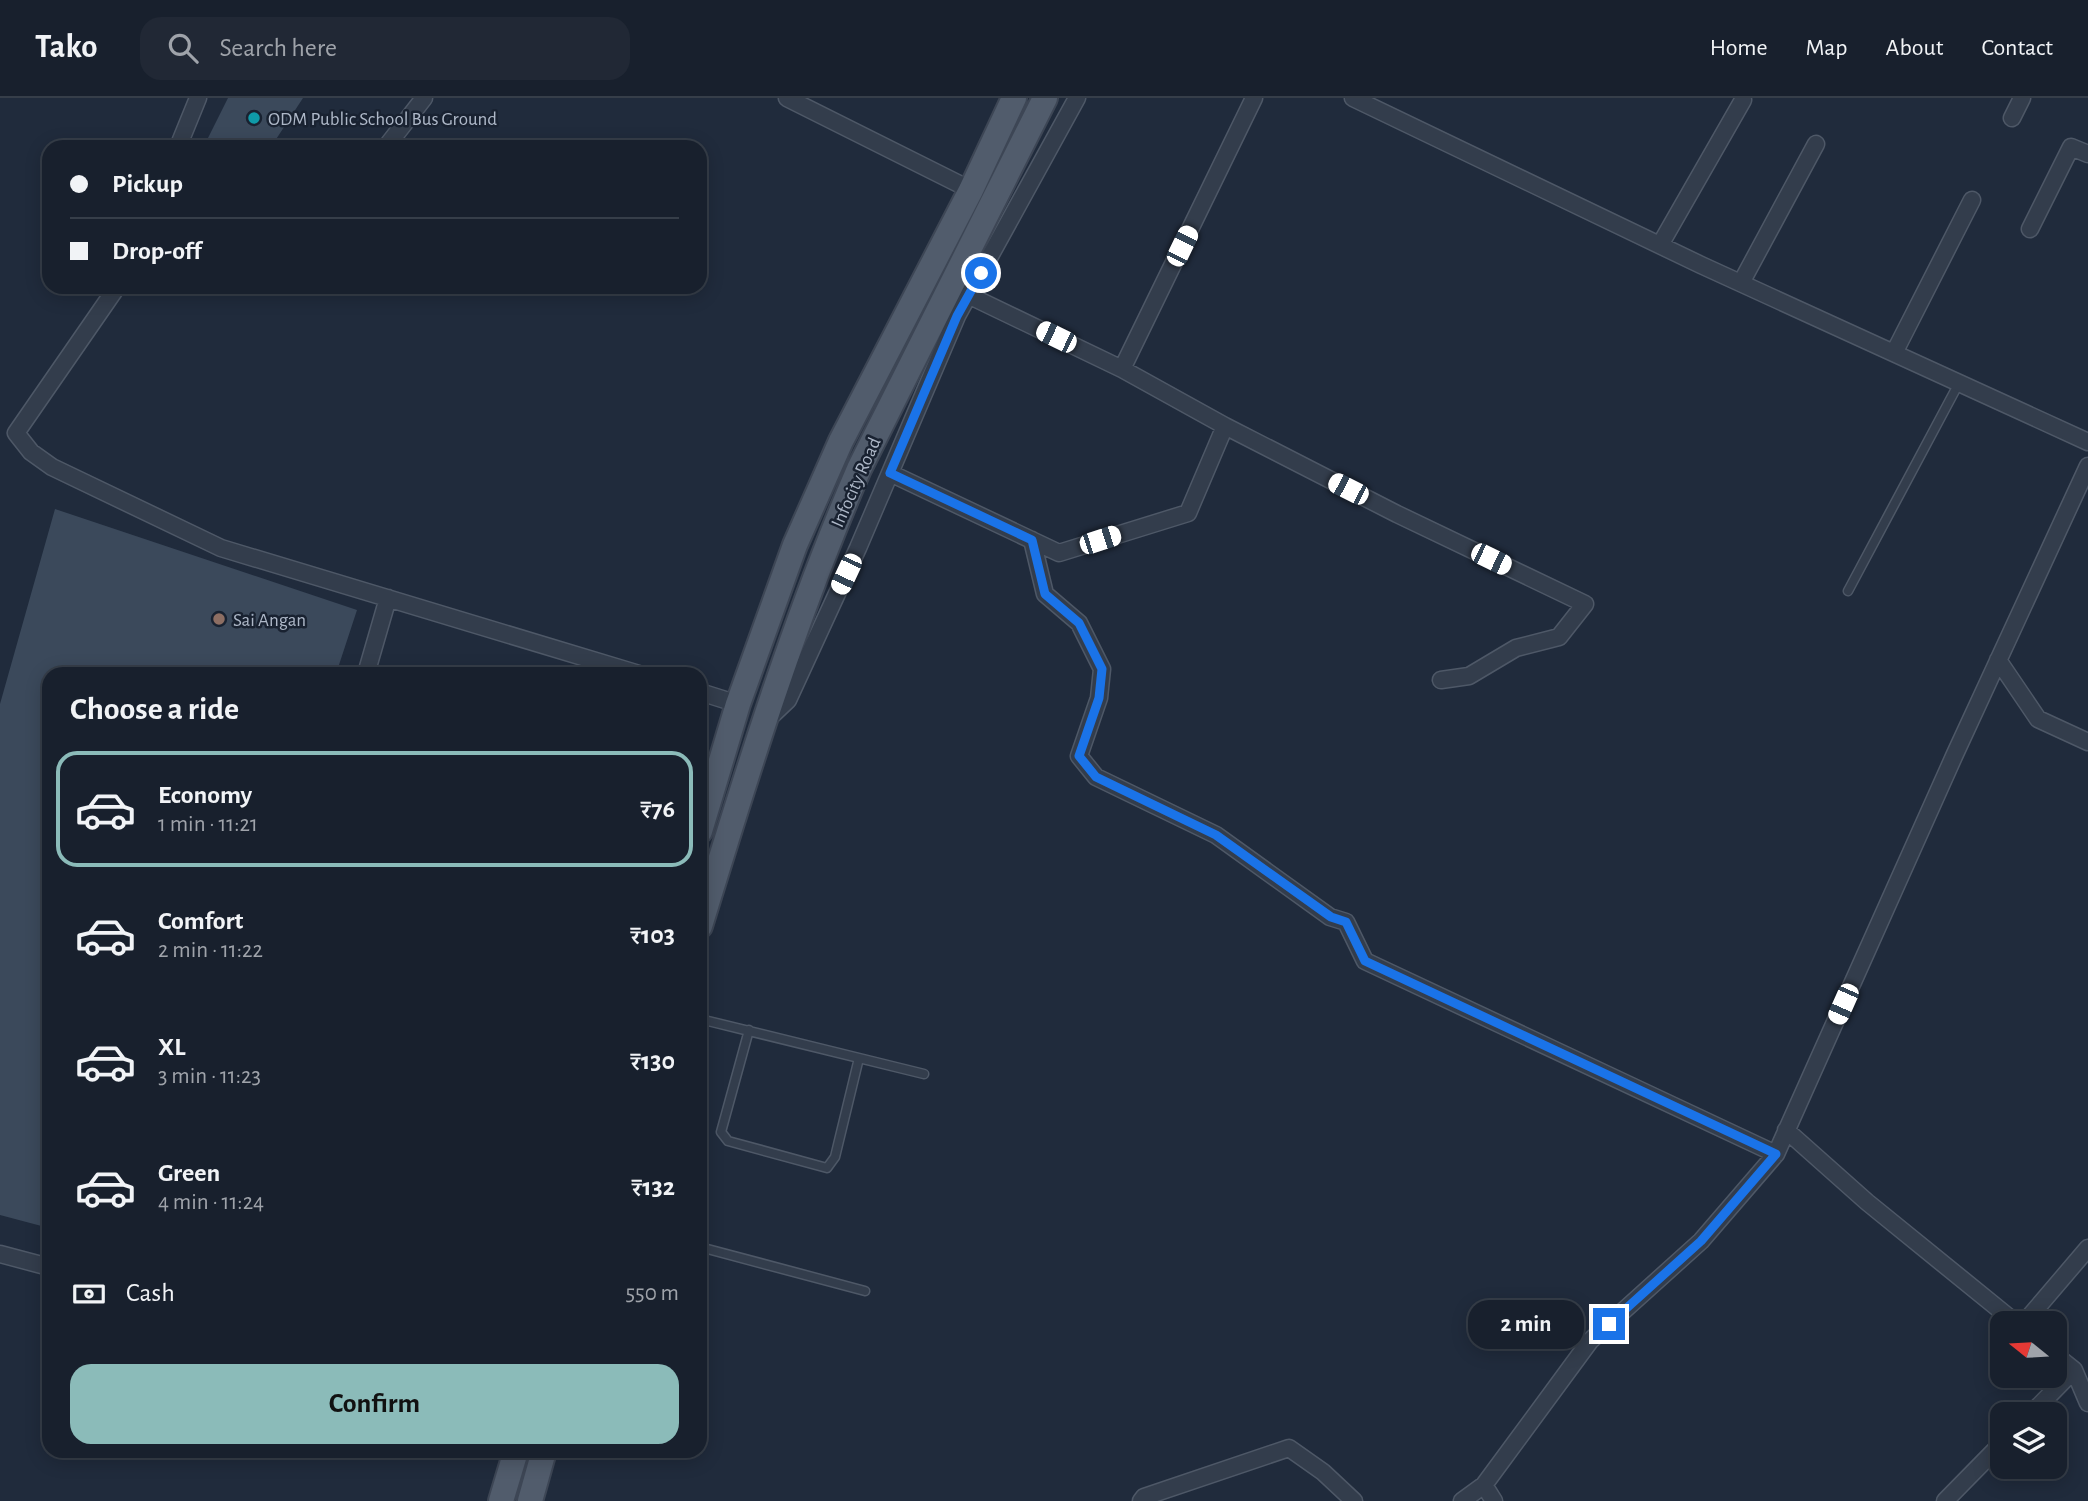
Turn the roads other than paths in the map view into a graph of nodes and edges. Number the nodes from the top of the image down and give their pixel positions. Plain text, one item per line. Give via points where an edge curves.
1 (198, 98) edge
2 (424, 98) edge
3 (788, 98) edge
4 (1014, 98) edge
5 (1045, 98) edge
6 (1077, 98) edge
7 (1254, 98) edge
8 (1353, 98) edge
9 (2022, 98) edge
10 (1743, 100) dead end
11 (2012, 118) dead end
12 (181, 140) edge
13 (391, 140) edge
14 (1816, 144) dead end
15 (2088, 154) edge
16 (971, 190) junction
17 (1972, 200) dead end
18 (2030, 229) dead end
19 (1660, 245) junction
20 (1741, 283) junction
21 (112, 294) edge
22 (968, 295) junction
23 (888, 348) junction
24 (1894, 353) junction
25 (913, 360) junction
26 (1122, 369) junction
27 (1959, 383) junction
28 (1225, 426) junction
29 (2088, 442) edge
30 (2088, 466) edge
31 (890, 473) junction
32 (1032, 540) junction
33 (1848, 591) dead end
34 (388, 598) junction
35 (1998, 660) junction
36 (368, 667) edge
37 (616, 667) edge
38 (1441, 680) dead end
39 (707, 694) edge
40 (738, 704) junction
41 (762, 725) junction
42 (2088, 742) edge
43 (707, 808) edge
44 (707, 901) edge
45 (707, 1021) edge
46 (749, 1030) junction
47 (859, 1058) junction
48 (924, 1074) dead end
49 (1786, 1130) junction
50 (1776, 1154) junction
51 (2088, 1248) edge
52 (707, 1249) edge
53 (0, 1254) edge
54 (42, 1265) edge
55 (865, 1291) dead end
56 (2001, 1311) edge
57 (2034, 1311) edge
58 (2067, 1364) edge
59 (2074, 1370) junction
60 (2043, 1402) edge
61 (2088, 1403) edge
62 (1990, 1455) edge
63 (514, 1458) edge
64 (542, 1458) edge
65 (1484, 1485) junction
66 (501, 1501) edge
67 (530, 1501) edge
68 (1141, 1501) edge
69 (1354, 1501) edge
70 (1462, 1501) edge
71 (1494, 1501) edge
72 (1945, 1501) edge

1 - 12 street
2 - 13 street
3 - 16 street
4 - 16 main road, Infocity Road
5 - 25 main road, Infocity Road
6 - 22 street
7 - 26 street
8 - 19 street
9 - 11 street
10 - 19 street
14 - 20 street
15 - 18 street via 2071,147
16 - 23 main road, Infocity Road
17 - 24 street
19 - 20 street
20 - 24 street
21 - 34 street via 16,433 31,452 85,484 221,548
22 - 26 street
22 - 31 street
23 - 25 main road
23 - 40 main road, Infocity Road via 795,545
24 - 27 street
25 - 41 main road, Infocity Road via 835,524
26 - 28 street
27 - 29 street
27 - 33 lane
28 - 32 street via 1188,513 1059,553
28 - 38 street via 1585,604 1559,637 1516,648 1469,677
30 - 35 street
31 - 32 street
31 - 41 street via 788,699
32 - 50 street via 1045,594 1079,623 1102,669 1099,698 1079,756 1096,777 1216,835 1331,917 1346,922 1365,961
34 - 36 street
34 - 37 street
35 - 42 street via 2038,719
35 - 49 street
39 - 40 street
40 - 43 main road, Infocity Road
41 - 44 main road, Infocity Road
45 - 46 lane
46 - 47 lane
46 - 47 lane via 721,1132 728,1140 827,1168 835,1157
47 - 48 lane
49 - 50 street
49 - 56 street
50 - 65 street via 1701,1241 1590,1341
51 - 57 street
52 - 55 lane
53 - 54 street
58 - 59 street
59 - 60 street
59 - 61 street
62 - 72 street
63 - 66 main road
64 - 67 main road
65 - 70 street
65 - 71 street
68 - 69 street via 1289,1448

